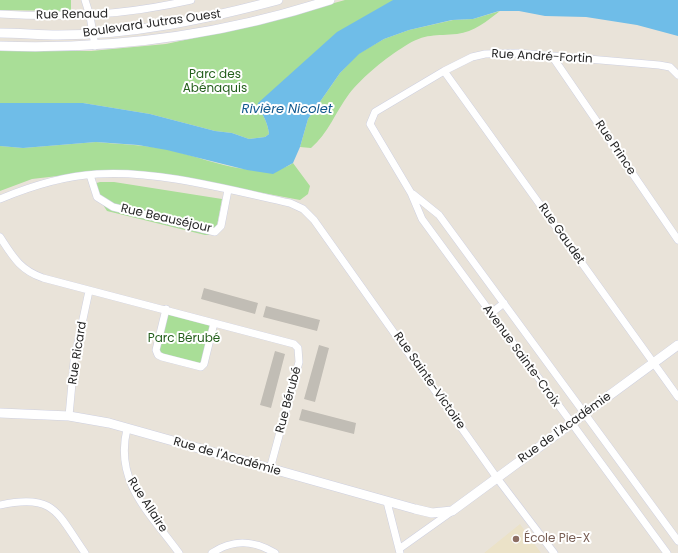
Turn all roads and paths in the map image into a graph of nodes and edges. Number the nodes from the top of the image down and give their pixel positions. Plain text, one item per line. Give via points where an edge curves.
1 (85, 0) edge
2 (190, 0) edge
3 (278, 0) edge
4 (330, 0) edge
5 (0, 14) edge
6 (90, 16) junction
7 (0, 33) edge
8 (93, 33) junction
9 (0, 46) edge
10 (95, 46) junction
11 (552, 56) junction
12 (444, 70) junction
13 (678, 75) edge
14 (370, 124) joint
15 (90, 175) junction
16 (228, 190) junction
17 (411, 193) junction
18 (0, 199) edge
19 (0, 237) edge
20 (678, 240) edge
21 (89, 291) junction
22 (504, 303) junction
23 (166, 309) junction
24 (490, 314) junction
25 (214, 323) junction
26 (678, 345) edge
27 (653, 363) junction
28 (678, 397) edge
29 (0, 413) edge
30 (584, 414) junction
31 (68, 416) junction
32 (571, 423) junction
33 (127, 429) junction
34 (270, 469) junction
35 (497, 478) junction
36 (387, 502) junction
37 (0, 505) edge
38 (452, 511) junction
39 (678, 542) edge
40 (399, 551) edge
41 (85, 553) edge
42 (179, 553) edge
43 (212, 553) edge
44 (275, 553) edge
45 (554, 553) edge
46 (667, 553) edge

1 - 6 street
2 - 6 street, Rue Renaud via 148,10
3 - 8 street, Boulevard Jutras Ouest via 177,23
4 - 10 street, Boulevard Jutras Ouest via 219,30 176,38
5 - 6 street, Rue Renaud
6 - 8 street
7 - 8 street, Boulevard Jutras Ouest
8 - 10 street
9 - 10 street, Boulevard Jutras Ouest
11 - 12 street, Rue André-Fortin via 496,52 472,57
11 - 13 street, Rue André-Fortin via 664,66 670,67
11 - 20 street, Rue Prince
12 - 14 street, Rue André-Fortin via 375,112
12 - 27 street, Rue Gaudet
14 - 17 street, Avenue Sainte-Croix
15 - 16 street via 163,177
15 - 16 street, Rue Beauséjour via 97,197 113,207 215,232 221,226
15 - 18 street via 31,186
16 - 35 street, Rue Sainte-Victoire via 290,203 303,209 314,220
17 - 22 street, Avenue Sainte-Croix via 439,215
17 - 24 street, Avenue Sainte-Croix via 422,219
19 - 21 street, Rue Bérubé via 21,266 31,274
21 - 23 street, Rue Bérubé
21 - 31 street, Rue Ricard via 74,361
22 - 24 street
22 - 30 street, Avenue Sainte-Croix
23 - 25 street, Rue Bérubé
23 - 25 street via 156,350 162,357 201,367 204,364
24 - 32 street, Avenue Sainte-Croix
25 - 34 street, Rue Bérubé via 294,344 298,348 299,362
26 - 27 street, Rue de l'Académie
27 - 28 street, Rue Gaudet
27 - 30 street, Rue de l'Académie
29 - 31 street, Rue de l'Académie
30 - 32 street, Rue de l'Académie
30 - 39 street, Avenue Sainte-Croix
31 - 33 street, Rue de l'Académie
32 - 35 street, Rue de l'Académie
32 - 46 street, Avenue Sainte-Croix
33 - 34 street, Rue de l'Académie
33 - 42 street, Rue Allaire via 123,452 129,480
34 - 36 street, Rue de l'Académie
35 - 38 street, Rue de l'Académie
35 - 45 street, Rue Sainte-Victoire
36 - 38 street, Rue de l'Académie via 432,513
36 - 40 street
37 - 41 street via 33,500 53,508
38 - 40 street, Rue de l'Académie
43 - 44 street via 230,543 241,542 252,543

